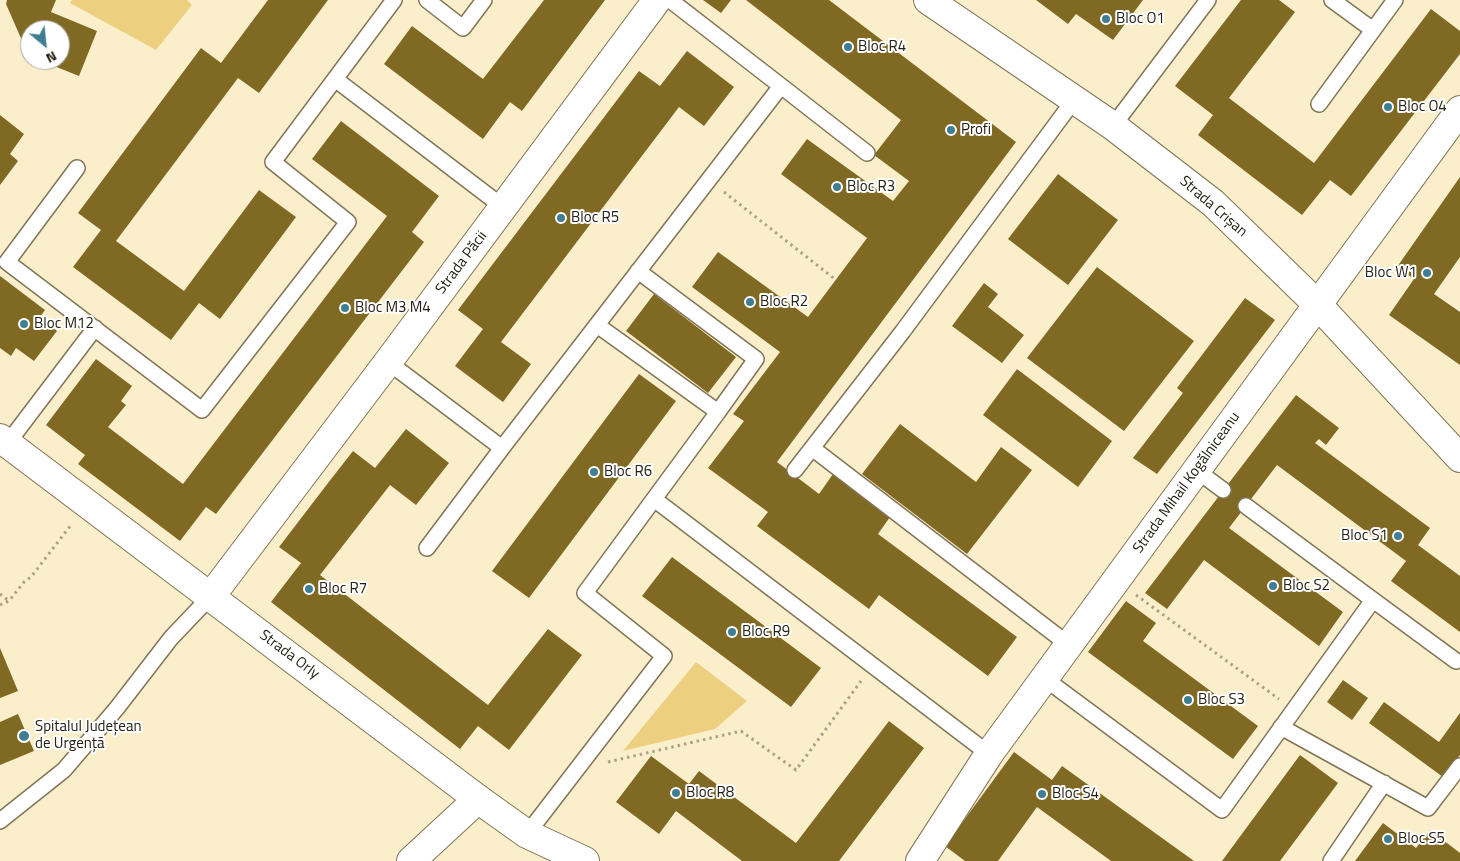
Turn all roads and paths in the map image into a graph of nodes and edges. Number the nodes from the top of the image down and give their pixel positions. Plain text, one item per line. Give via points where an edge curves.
1 (394, 0) edge
2 (427, 0) edge
3 (484, 0) edge
4 (656, 0) edge
5 (670, 0) edge
6 (928, 0) edge
7 (1208, 0) edge
8 (1332, 0) edge
9 (1395, 0) edge
10 (1372, 30) junction
11 (336, 79) junction
12 (781, 86) junction
13 (1074, 100) junction
14 (1319, 104) dead end
15 (1456, 123) edge
16 (1113, 126) junction
17 (867, 153) dead end
18 (77, 168) dead end
19 (708, 180) junction
20 (503, 207) junction
21 (638, 271) junction
22 (836, 280) dead end
23 (1317, 304) junction
24 (597, 324) junction
25 (95, 328) junction
26 (388, 362) junction
27 (718, 412) junction
28 (4, 441) edge
29 (502, 448) junction
30 (812, 448) junction
31 (1460, 458) edge
32 (795, 470) dead end
33 (1196, 470) junction
34 (1224, 490) dead end
35 (654, 499) junction
36 (86, 504) junction
37 (1246, 506) dead end
38 (427, 548) dead end
39 (1115, 580) junction
40 (0, 594) edge
41 (212, 596) junction
42 (1373, 600) junction
43 (9, 601) junction
44 (0, 605) edge
45 (1069, 645) junction
46 (1456, 661) dead end
47 (872, 667) junction
48 (1044, 678) junction
49 (1293, 710) junction
50 (1281, 727) junction
51 (989, 754) junction
52 (577, 769) junction
53 (1457, 775) edge
54 (1384, 783) junction
55 (478, 799) junction
56 (0, 821) edge
57 (527, 834) junction
58 (411, 861) edge
59 (585, 861) edge
60 (920, 861) edge
61 (1331, 861) edge

1 - 11 lane
2 - 3 lane via 463,28
4 - 20 street, Strada Păcii
5 - 12 lane
6 - 13 street, Strada Crișan
7 - 16 lane
8 - 10 lane
9 - 10 lane
10 - 14 lane
11 - 20 lane
11 - 25 lane via 273,162 348,222 202,410
12 - 17 lane
12 - 19 lane
13 - 16 street, Strada Crișan
13 - 30 lane
15 - 23 street, Strada Mihail Kogălniceanu
16 - 23 street, Strada Crișan via 1213,203
18 - 25 lane via 7,262
19 - 21 lane
19 - 22 path
20 - 26 street, Strada Păcii
21 - 24 lane
21 - 27 lane via 756,359
23 - 31 street, Strada Crișan
23 - 33 street, Strada Mihail Kogălniceanu
24 - 27 lane
24 - 29 lane
25 - 28 lane
26 - 29 lane
26 - 41 street, Strada Păcii
27 - 35 lane
28 - 36 street, Strada Orly
29 - 38 lane
30 - 32 lane
30 - 45 lane
33 - 34 lane
33 - 39 street, Strada Mihail Kogălniceanu
35 - 47 lane
35 - 52 lane via 585,593 664,656
36 - 41 street, Strada Orly
36 - 43 path
37 - 42 lane
39 - 45 street, Strada Mihail Kogălniceanu
39 - 49 path
40 - 43 path
41 - 55 street, Strada Orly
41 - 56 lane via 171,638 64,770
42 - 46 lane
42 - 49 lane
43 - 44 path
45 - 48 street, Strada Mihail Kogălniceanu
47 - 51 lane
47 - 52 path via 796,770 741,731
48 - 50 lane via 1222,810
48 - 51 street, Strada Mihail Kogălniceanu
49 - 50 lane
50 - 54 lane
51 - 60 street, Strada Mihail Kogălniceanu
52 - 57 lane
53 - 54 lane via 1428,808
54 - 61 lane
55 - 57 street, Strada Orly
55 - 58 street
57 - 59 street, Strada Orly

